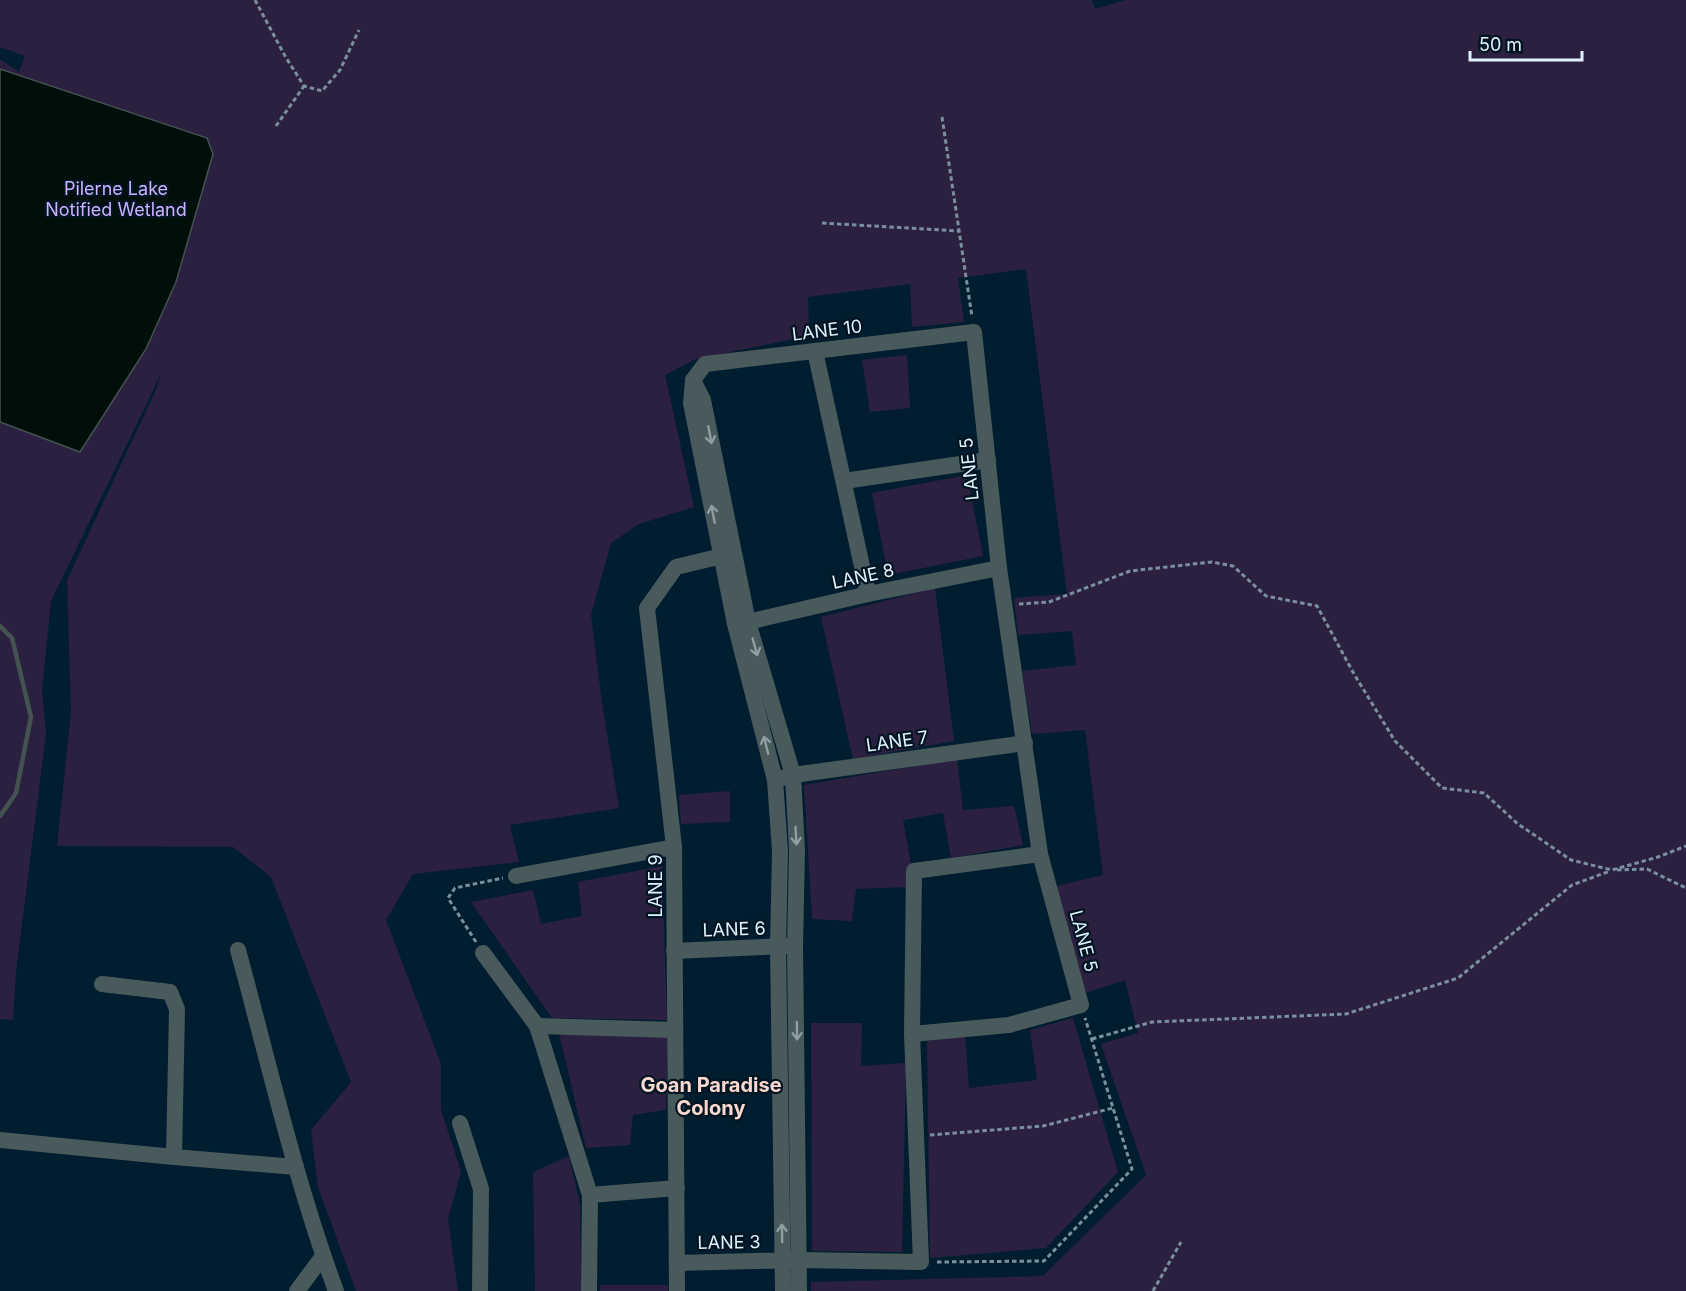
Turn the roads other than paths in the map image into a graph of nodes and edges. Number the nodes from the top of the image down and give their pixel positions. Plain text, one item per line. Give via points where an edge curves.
1 (974, 332) joint
2 (815, 351) junction
3 (693, 380) junction
4 (988, 460) junction
5 (844, 481) junction
6 (722, 556) junction
7 (999, 568) junction
8 (868, 594) junction
9 (742, 623) junction
10 (1025, 743) junction
11 (793, 775) junction
12 (775, 780) junction
13 (674, 847) junction
14 (1040, 854) junction
15 (516, 876) road end
16 (795, 946) junction
17 (778, 947) junction
18 (238, 950) dead end
19 (674, 951) junction
20 (483, 953) road end
21 (102, 984) dead end
22 (537, 1026) junction
23 (675, 1030) junction
24 (912, 1034) junction
25 (460, 1123) dead end
26 (0, 1140) edge
27 (174, 1157) junction
28 (296, 1167) junction
29 (676, 1188) junction
30 (590, 1195) junction
31 (323, 1256) junction
32 (782, 1260) junction
33 (800, 1260) junction
34 (677, 1263) junction
35 (297, 1291) edge
36 (336, 1291) edge
37 (480, 1291) edge
38 (589, 1291) edge
39 (677, 1291) edge
40 (783, 1291) edge
41 (799, 1291) edge

1 - 2 street, LANE 10
1 - 4 street, LANE 5
2 - 3 street, LANE 10 via 705,364
2 - 5 street
6 -> 3 street via 691,403
3 -> 9 street via 703,400
4 - 5 street
4 - 7 street, LANE 5
5 - 8 street
6 - 9 street
6 - 13 street, LANE 9 via 676,567 647,608
7 - 8 street, LANE 8
7 - 10 street, LANE 5
8 - 9 street, LANE 8
9 -> 11 street
12 -> 9 street
10 - 11 street, LANE 7
10 - 14 street, LANE 5
11 - 12 street, LANE 7
11 -> 16 street via 797,850
12 - 17 street via 780,850
13 - 15 street
13 - 19 street, LANE 9
14 - 24 street via 914,871
14 - 24 street, LANE 5 via 1081,1005 1009,1025
16 - 17 street, LANE 6
16 -> 33 street
17 - 19 street, LANE 6
32 -> 17 street
18 - 28 street
19 - 23 street, LANE 9
20 - 22 street
21 - 27 street via 170,992 177,1009
22 - 23 street
22 - 30 street
23 - 29 street, LANE 9
24 - 33 street via 921,1262
25 - 37 street via 481,1189
26 - 27 street
27 - 28 street
28 - 31 street
29 - 30 street
29 - 34 street, LANE 9
30 - 38 street
31 - 35 street
31 - 36 street
32 - 33 street
32 - 34 street, LANE 3
32 - 40 street
33 - 41 street
34 - 39 street, LANE 9

